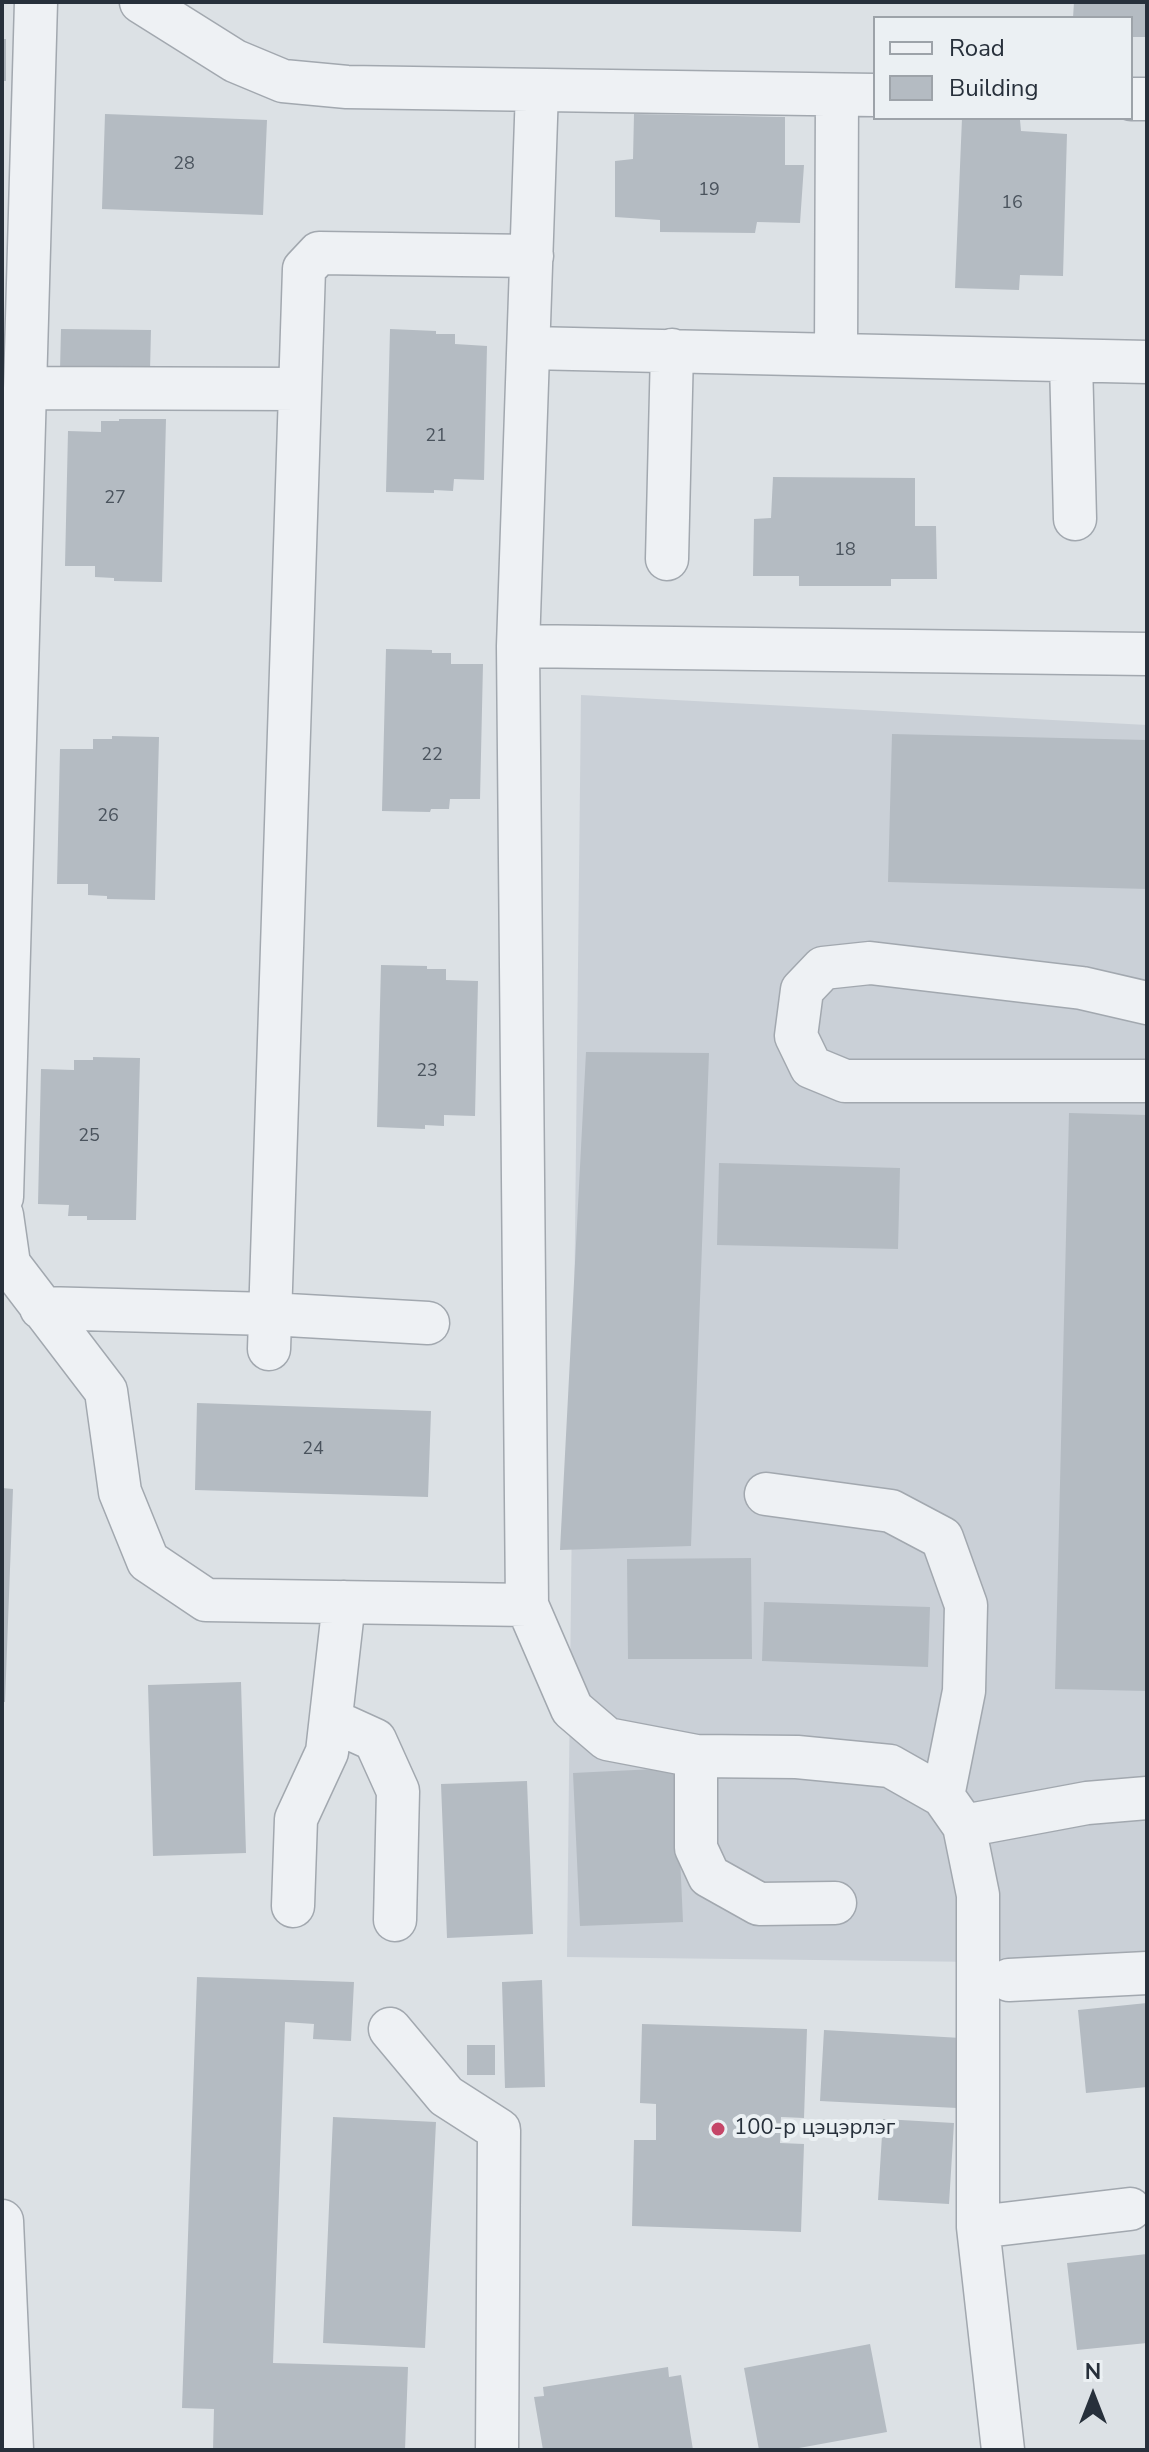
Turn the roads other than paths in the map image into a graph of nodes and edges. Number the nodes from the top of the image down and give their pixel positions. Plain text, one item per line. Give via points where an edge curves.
1 (36, 2) edge
2 (141, 2) edge
3 (537, 90) junction
4 (856, 95) edge
5 (532, 256) junction
6 (529, 348) junction
7 (672, 350) junction
8 (836, 354) junction
9 (1071, 361) junction
10 (1147, 362) edge
11 (25, 388) junction
12 (300, 389) junction
13 (12, 483) edge
14 (1075, 519) dead end
15 (667, 559) dead end
16 (518, 646) junction
17 (1147, 654) edge
18 (1147, 1003) edge
19 (1147, 1081) edge
20 (2, 1197) edge
21 (2, 1215) edge
22 (41, 1308) junction
23 (428, 1323) dead end
24 (269, 1332) junction
25 (766, 1494) dead end
26 (344, 1602) junction
27 (527, 1605) junction
28 (331, 1720) junction
29 (696, 1756) junction
30 (1147, 1798) edge
31 (954, 1811) junction
32 (835, 1903) dead end
33 (293, 1906) dead end
34 (395, 1920) dead end
35 (1147, 1973) edge
36 (1009, 1980) dead end
37 (390, 2029) dead end
38 (1130, 2209) dead end
39 (2, 2221) edge
40 (978, 2227) junction
41 (12, 2450) edge
42 (497, 2450) edge
43 (1003, 2450) edge

1 - 11 street
2 - 3 street via 235,61 283,81
3 - 4 street
3 - 5 street
4 - 8 street
5 - 6 street
5 - 12 street via 319,253 304,269
6 - 7 street
6 - 16 street
7 - 8 street
7 - 15 street
8 - 9 street
9 - 10 street
9 - 14 street
11 - 12 street
11 - 13 street
12 - 24 street
13 - 20 street
16 - 17 street
16 - 27 street
18 - 19 street via 1082,988 870,963 823,968 802,990 796,1036 811,1067 845,1081
21 - 22 street via 9,1264
22 - 24 street
22 - 26 street via 106,1391 120,1492 148,1561 206,1600
23 - 24 street
25 - 31 street via 891,1511 942,1538 966,1605
26 - 27 street
26 - 28 street
27 - 29 street via 572,1709 607,1739
28 - 33 street via 327,1752 296,1819
28 - 34 street via 375,1740 398,1791
29 - 31 street via 797,1757 890,1766
29 - 32 street via 696,1848 709,1876 759,1904
30 - 31 street
31 - 40 street via 978,1895
35 - 36 street
37 - 42 street via 446,2096 499,2130
38 - 40 street
39 - 41 street
40 - 43 street

